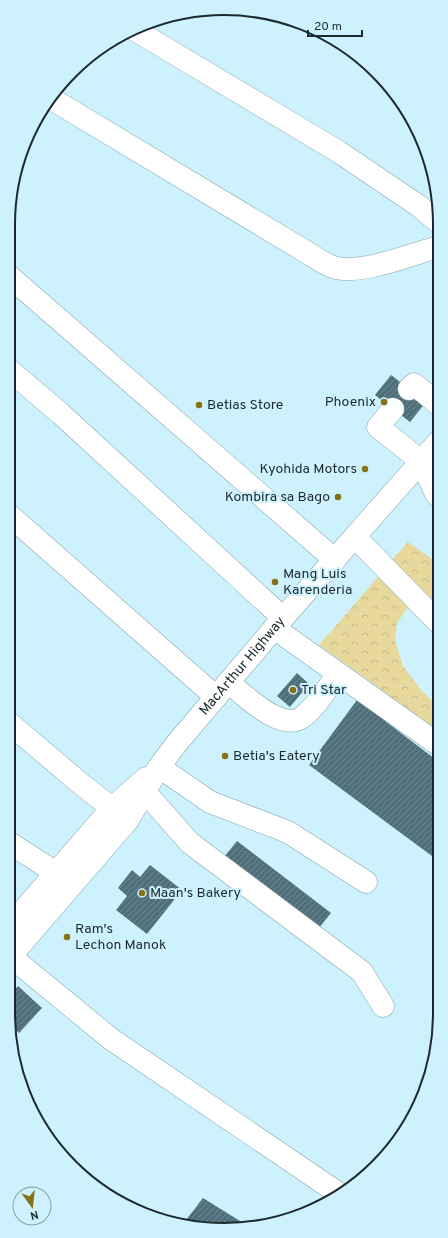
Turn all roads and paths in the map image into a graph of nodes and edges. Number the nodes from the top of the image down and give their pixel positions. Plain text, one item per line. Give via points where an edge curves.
1 (140, 33) edge
2 (55, 101) edge
3 (433, 218) edge
4 (433, 248) edge
5 (15, 281) edge
6 (15, 375) edge
7 (410, 389) dead end
8 (433, 399) edge
9 (393, 409) dead end
10 (433, 447) edge
11 (421, 461) junction
12 (433, 486) edge
13 (15, 520) edge
14 (354, 537) junction
15 (335, 560) junction
16 (433, 617) edge
17 (278, 623) junction
18 (338, 674) junction
19 (222, 690) junction
20 (15, 728) edge
21 (433, 741) edge
22 (159, 767) junction
23 (145, 792) junction
24 (112, 808) junction
25 (15, 846) edge
26 (65, 878) junction
27 (366, 882) dead end
28 (15, 922) edge
29 (15, 949) edge
30 (15, 963) edge
31 (383, 1006) dead end
32 (335, 1191) edge

1 - 3 main road via 339,152
2 - 4 main road via 308,254 334,267 354,269 386,263
5 - 15 main road
6 - 17 main road via 61,414
7 - 8 main road via 414,384
9 - 11 main road via 378,427
10 - 11 main road, MacArthur Highway
11 - 12 main road
11 - 14 main road, MacArthur Highway
13 - 19 main road
14 - 15 main road, MacArthur Highway
14 - 16 main road
15 - 17 main road, MacArthur Highway
17 - 18 main road
17 - 19 main road, MacArthur Highway
18 - 19 main road via 308,712 300,719 288,721 270,716
18 - 21 main road
19 - 22 main road, MacArthur Highway
20 - 24 main road
22 - 23 main road, MacArthur Highway
22 - 24 main road, MacArthur Highway
22 - 27 main road via 210,802 288,832
23 - 26 main road, MacArthur Highway via 128,820
23 - 31 main road via 190,843 362,972
24 - 26 main road, MacArthur Highway
25 - 26 main road
26 - 28 main road, MacArthur Highway
26 - 29 main road, MacArthur Highway
30 - 32 main road via 110,1039

